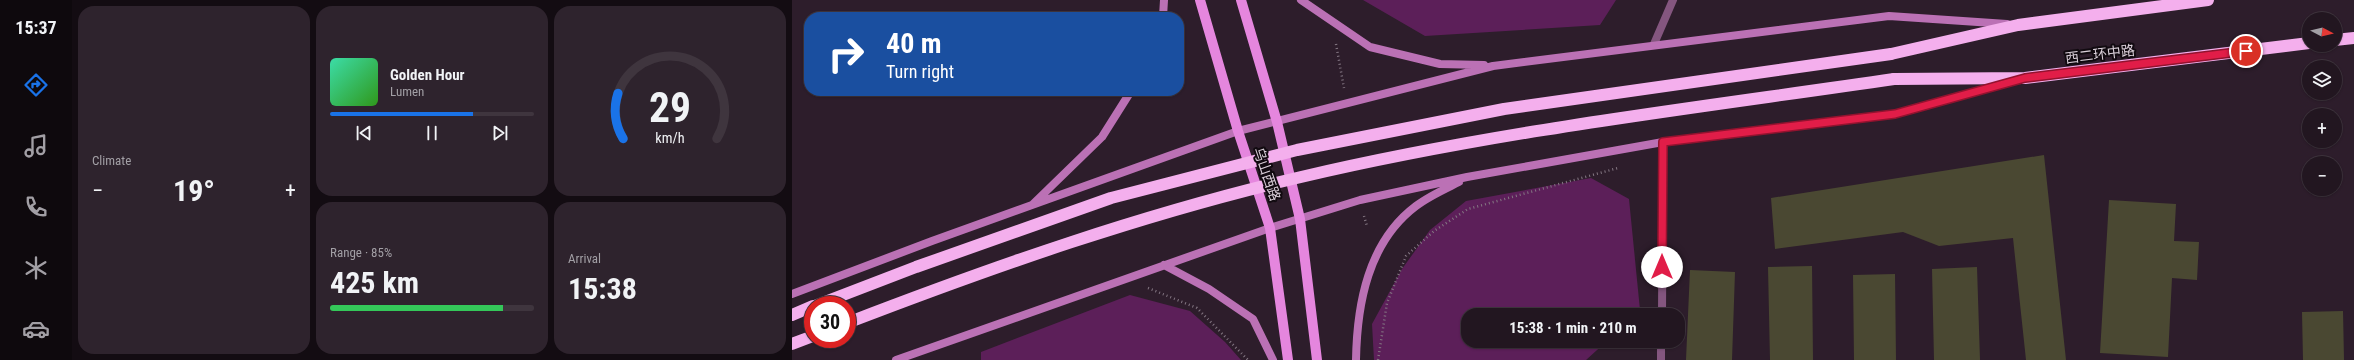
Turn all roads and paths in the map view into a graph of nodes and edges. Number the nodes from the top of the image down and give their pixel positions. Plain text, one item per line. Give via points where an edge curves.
1 (1164, 0) edge
2 (1200, 0) edge
3 (1241, 0) edge
4 (1301, 0) edge
5 (1673, 0) edge
6 (2208, 0) edge
7 (1163, 12) edge
8 (2018, 25) junction
9 (2354, 38) edge
10 (2342, 39) edge
11 (1654, 44) junction
12 (2302, 45) edge
13 (1493, 66) junction
14 (2025, 78) junction
15 (1128, 96) edge
16 (1277, 122) junction
17 (1238, 132) junction
18 (1663, 142) junction
19 (1625, 166) dead end
20 (1467, 177) junction
21 (1030, 207) junction
22 (1300, 218) junction
23 (1270, 228) junction
24 (1164, 265) junction
25 (1143, 285) dead end
26 (792, 294) edge
27 (840, 296) edge
28 (1662, 308) edge
29 (804, 309) edge
30 (792, 314) edge
31 (856, 320) edge
32 (804, 339) edge
33 (792, 344) edge
34 (1661, 348) edge
35 (896, 360) edge
36 (1248, 360) edge
37 (1273, 360) edge
38 (1288, 360) edge
39 (1317, 360) edge
40 (1356, 360) edge
41 (1378, 360) edge
42 (1661, 360) edge

1 - 7 main road
2 - 17 main road, 乌山西路
3 - 16 main road, 乌山西路
4 - 13 main road via 1370,47 1440,64
5 - 11 street
6 - 8 highway
8 - 11 main road via 1890,16
8 - 27 highway, bridge via 1891,54 1504,109 1297,150 1111,198
9 - 10 highway
11 - 13 main road
12 - 14 highway, 西二环中路
13 - 16 main road
14 - 18 main road via 1895,114
14 - 31 highway, 西二环中路, bridge via 1894,80 1506,135 1300,177 1115,228 927,292
15 - 21 main road via 1102,136
16 - 17 main road
16 - 22 main road, 乌山西路
17 - 21 main road
17 - 23 main road, 乌山西路
18 - 20 main road
18 - 28 street
19 - 41 path via 1468,209 1434,232 1406,256 1387,303
20 - 22 main road via 1360,200
20 - 40 main road via 1416,206 1384,239 1366,283 1357,322
21 - 26 main road
22 - 23 main road
22 - 39 main road, 乌山西路
23 - 24 main road
23 - 38 main road, 乌山西路
24 - 35 main road
24 - 37 main road via 1209,289 1253,319
25 - 36 path via 1197,308
29 - 30 highway
32 - 33 highway
34 - 42 street

